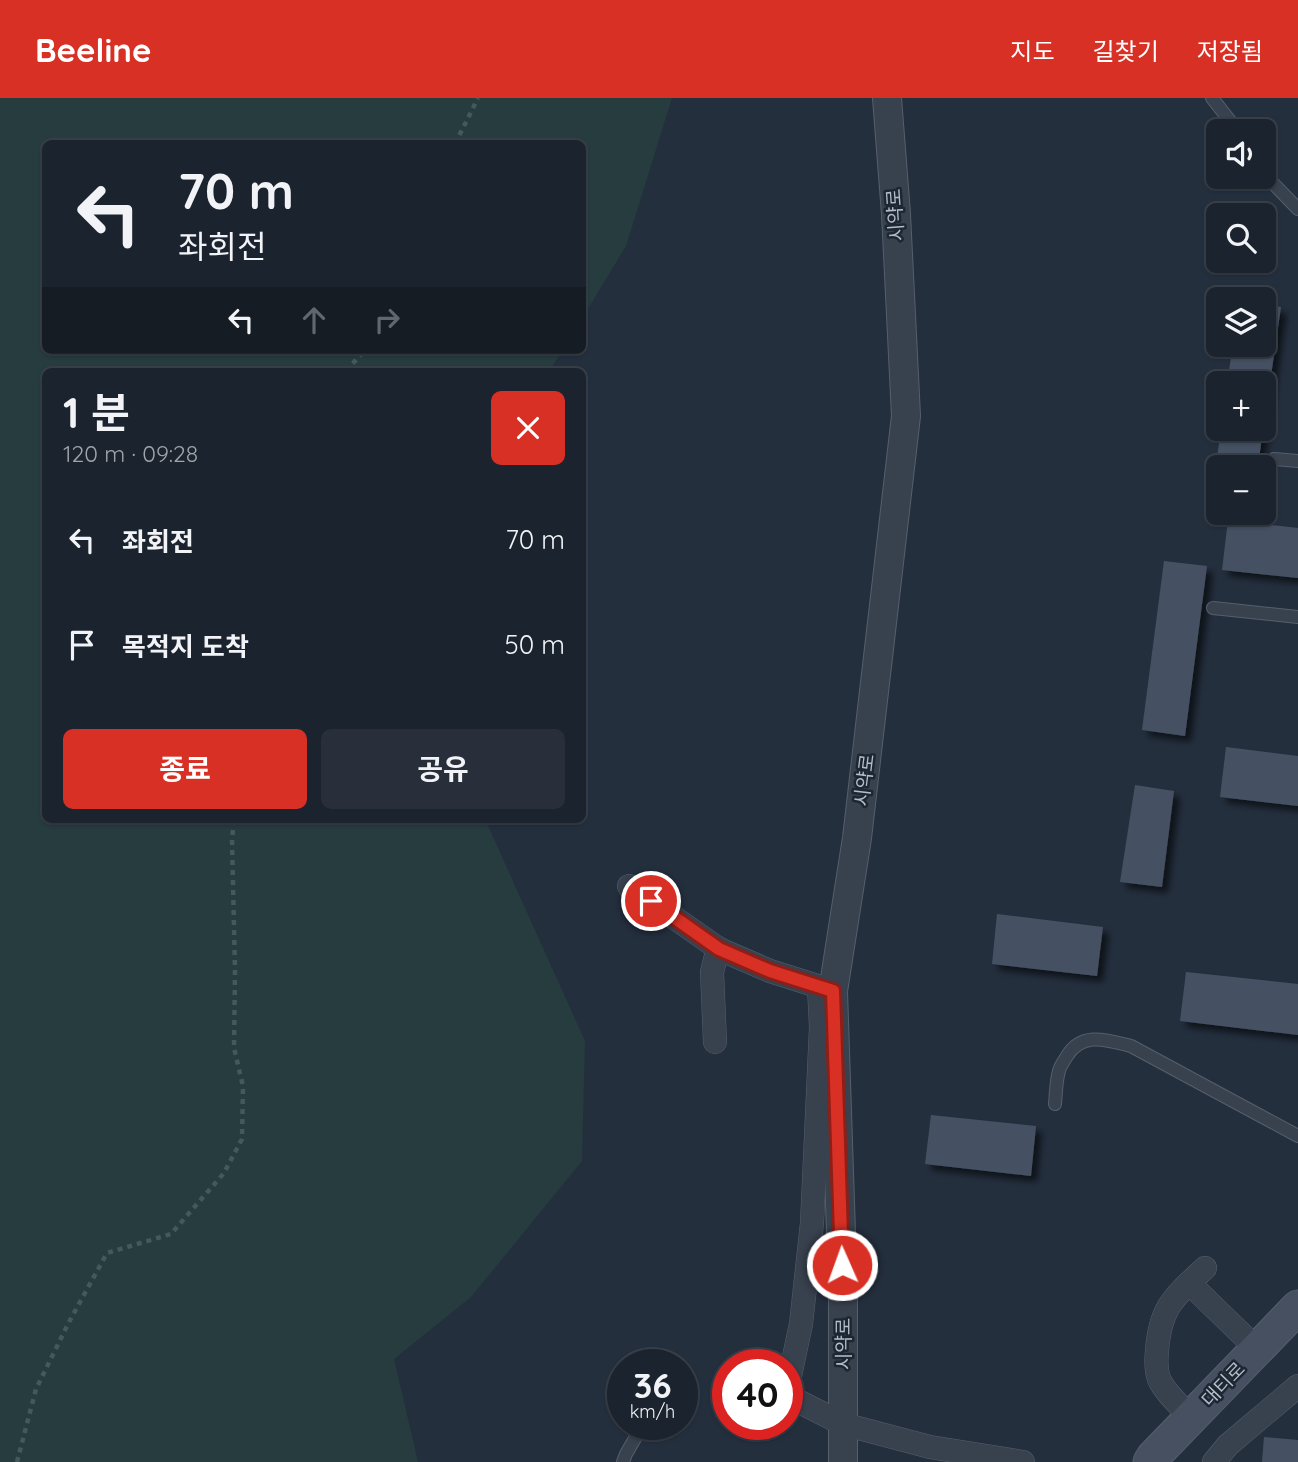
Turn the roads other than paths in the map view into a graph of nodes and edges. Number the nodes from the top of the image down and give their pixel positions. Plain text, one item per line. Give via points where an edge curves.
1 (887, 98) edge
2 (1212, 98) edge
3 (1229, 119) edge
4 (1276, 185) edge
5 (1295, 202) edge
6 (1276, 458) edge
7 (1298, 461) edge
8 (1213, 608) dead end
9 (1298, 617) edge
10 (629, 886) dead end
11 (718, 948) junction
12 (826, 989) junction
13 (715, 1042) dead end
14 (1055, 1104) dead end
15 (1298, 1136) edge
16 (1298, 1307) edge
17 (796, 1349) edge
18 (1257, 1349) junction
19 (1298, 1386) edge
20 (803, 1404) edge
21 (1191, 1418) junction
22 (843, 1424) junction
23 (634, 1440) edge
24 (623, 1462) edge
25 (843, 1462) edge
26 (1023, 1462) edge
27 (1150, 1462) edge
28 (1214, 1462) edge

1 - 12 street, 시약로 via 906,416 857,838
2 - 3 lane
4 - 5 lane
6 - 7 lane
8 - 9 lane
10 - 11 street
11 - 12 street
11 - 13 street via 712,972
12 - 17 street via 812,1223
12 - 22 street, 시약로 via 844,1293
14 - 15 lane via 1059,1069 1072,1048 1093,1039 1111,1041 1131,1046
16 - 18 main road, 대티로
18 - 21 main road, 대티로
18 - 21 street via 1197,1276 1174,1297 1158,1335 1156,1363 1159,1378
19 - 28 street
20 - 22 street
21 - 27 main road, 대티로
22 - 25 street, 시약로
22 - 26 street via 930,1447
23 - 24 lane

